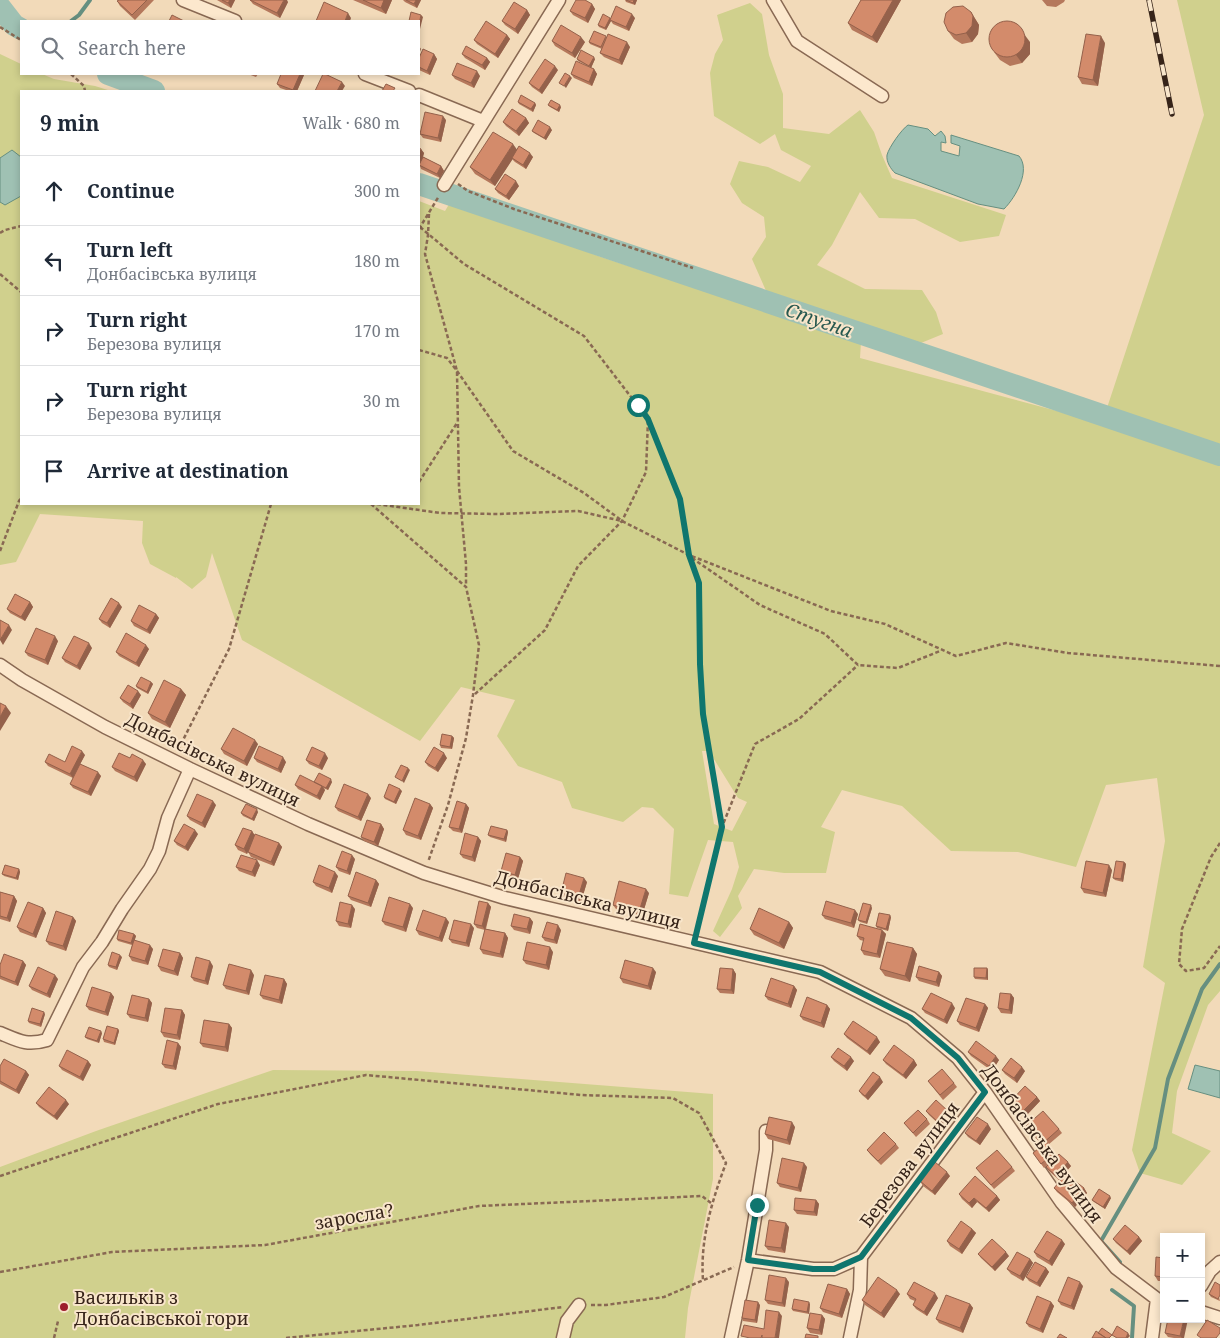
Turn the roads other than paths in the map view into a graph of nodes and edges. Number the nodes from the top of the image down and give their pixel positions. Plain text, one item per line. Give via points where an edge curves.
1 (183, 0) edge
2 (559, 0) edge
3 (773, 0) edge
4 (233, 20) edge
5 (368, 75) edge
6 (406, 90) edge
7 (420, 95) edge
8 (882, 96) dead end
9 (483, 121) junction
10 (446, 182) road end
11 (0, 666) edge
12 (190, 769) junction
13 (0, 1033) edge
14 (985, 1092) junction
15 (766, 1131) edge
16 (861, 1257) junction
17 (748, 1260) junction
18 (1220, 1262) edge
19 (1205, 1279) edge
20 (1160, 1300) edge
21 (579, 1305) road end
22 (1205, 1313) edge
23 (1220, 1318) edge
24 (563, 1338) edge
25 (731, 1338) edge
26 (850, 1338) edge
27 (1152, 1338) edge

1 - 4 street
2 - 9 street
3 - 8 street via 797,41
5 - 6 street
7 - 9 street
9 - 10 street
11 - 12 street, Донбасівська вулиця via 106,727
12 - 13 street via 168,818 153,863 83,967 47,1040 35,1044 21,1042
12 - 14 street, Донбасівська вулиця via 424,873 505,898 820,972 911,1018 958,1058
14 - 16 street, Березова вулиця
14 - 20 street, Донбасівська вулиця via 1062,1203 1116,1268
15 - 17 street via 766,1150
16 - 17 street, Березова вулиця via 834,1269
16 - 26 street via 860,1290
17 - 25 street
18 - 19 street
20 - 27 street
21 - 24 street via 567,1321
22 - 23 street

